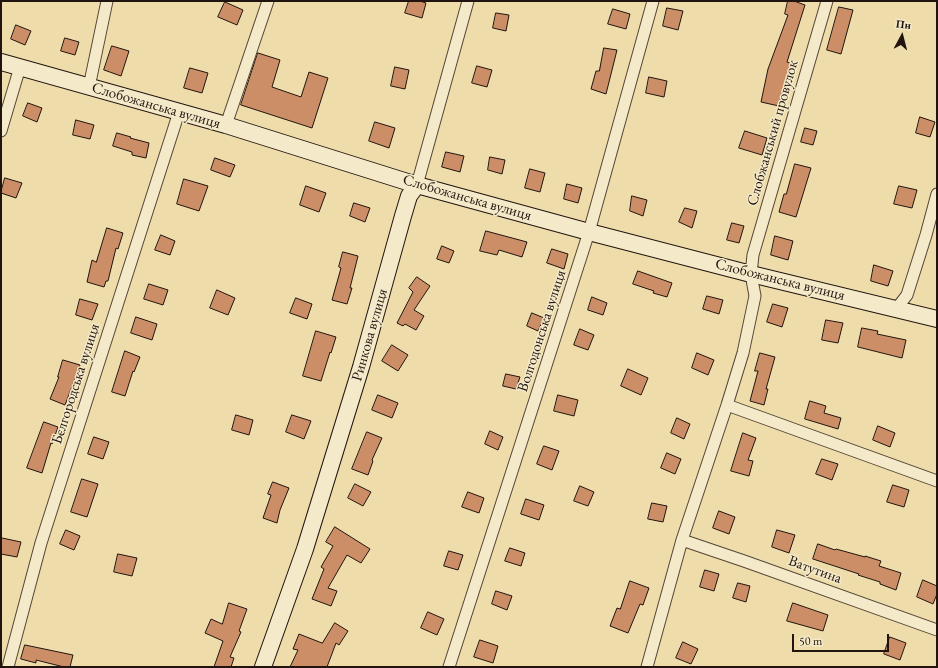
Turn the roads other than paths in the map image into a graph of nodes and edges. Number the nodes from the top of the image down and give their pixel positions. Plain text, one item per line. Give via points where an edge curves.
1 (107, 1) edge
2 (268, 1) edge
3 (468, 1) edge
4 (653, 1) edge
5 (827, 1) edge
6 (1, 62) edge
7 (20, 67) junction
8 (89, 87) junction
9 (179, 112) junction
10 (226, 125) junction
11 (1, 131) edge
12 (417, 185) junction
13 (937, 194) edge
14 (589, 232) junction
15 (751, 274) junction
16 (897, 308) junction
17 (937, 319) edge
18 (727, 405) junction
19 (937, 481) edge
20 (682, 540) junction
21 (937, 630) edge
22 (8, 667) edge
23 (263, 667) edge
24 (448, 667) edge
25 (648, 667) edge

1 - 8 street
2 - 10 street
3 - 12 street, Ринкова вулиця
4 - 14 street, Волгодонська вулиця
5 - 15 street, Слобжанський провулок via 753,255
6 - 7 main road, Слобожанська вулиця
7 - 8 main road, Слобожанська вулиця
7 - 11 street
8 - 9 main road, Слобожанська вулиця
9 - 10 main road, Слобожанська вулиця
9 - 22 street, Бєлгородська вулиця via 41,543
10 - 12 main road, Слобожанська вулиця
12 - 14 main road, Слобожанська вулиця
12 - 23 main road, Ринкова вулиця via 409,196 361,367 307,542
13 - 16 street via 907,295
14 - 15 main road, Слобожанська вулиця
14 - 24 street, Волгодонська вулиця
15 - 16 main road, Слобожанська вулиця
15 - 18 street, Слобжанський провулок via 755,296
16 - 17 main road, Слобожанська вулиця
18 - 19 street
18 - 20 street, Слобжанський провулок
20 - 21 street, Ватутина
20 - 25 street, Слобжанський провулок

